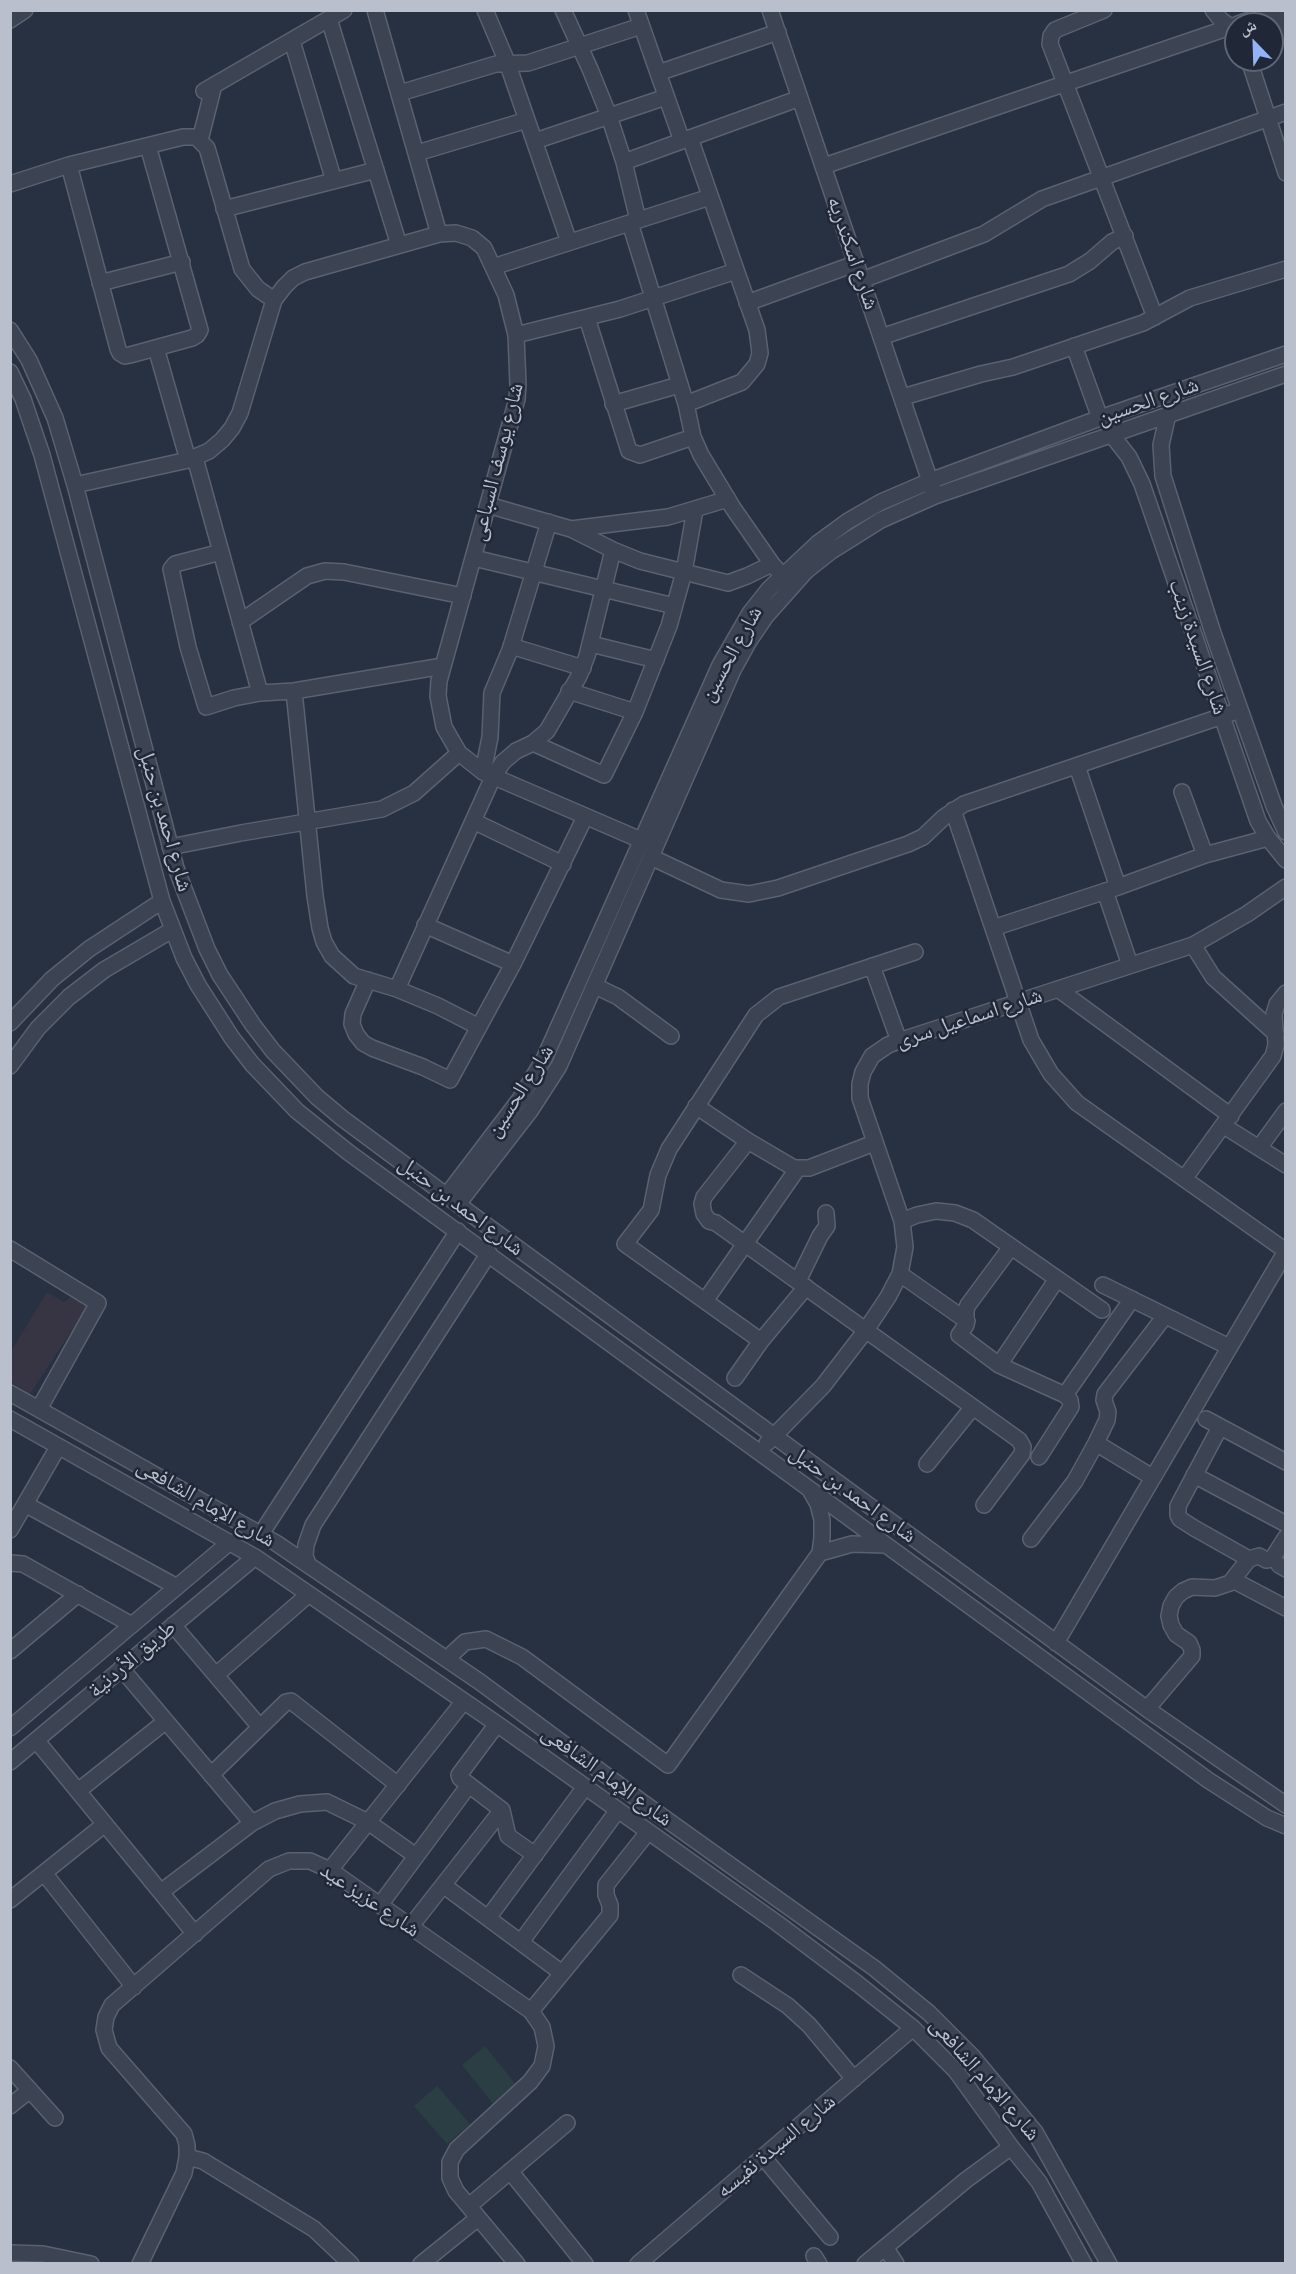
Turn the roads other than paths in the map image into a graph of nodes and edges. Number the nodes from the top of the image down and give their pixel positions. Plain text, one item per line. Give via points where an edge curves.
1 (25, 10) edge
2 (344, 10) edge
3 (375, 10) edge
4 (485, 10) edge
5 (563, 10) edge
6 (636, 10) edge
7 (770, 10) edge
8 (1104, 10) edge
9 (1213, 10) edge
10 (1278, 10) edge
11 (329, 19) junction
12 (10, 20) edge
13 (1224, 22) edge
14 (641, 26) junction
15 (1224, 31) edge
16 (1286, 31) edge
17 (778, 32) junction
18 (292, 41) junction
19 (579, 45) junction
20 (507, 62) junction
21 (1253, 72) edge
22 (658, 73) junction
23 (1065, 83) junction
24 (400, 93) junction
25 (666, 97) junction
26 (800, 98) junction
27 (1286, 112) edge
28 (609, 116) junction
29 (1268, 118) junction
30 (527, 120) junction
31 (200, 140) junction
32 (686, 140) junction
33 (535, 141) junction
34 (148, 146) junction
35 (417, 153) junction
36 (624, 162) junction
37 (69, 165) junction
38 (824, 166) junction
39 (376, 170) junction
40 (1286, 173) edge
41 (1102, 177) junction
42 (334, 181) junction
43 (10, 184) edge
44 (711, 197) junction
45 (224, 209) junction
46 (634, 222) junction
47 (440, 234) junction
48 (1125, 236) junction
49 (569, 242) junction
50 (399, 245) junction
51 (182, 262) junction
52 (857, 263) junction
53 (493, 267) junction
54 (1286, 269) edge
55 (736, 271) junction
56 (862, 280) junction
57 (100, 284) junction
58 (652, 299) junction
59 (274, 300) junction
60 (747, 303) junction
61 (1155, 316) junction
62 (587, 318) junction
63 (10, 330) edge
64 (516, 335) junction
65 (881, 336) junction
66 (1074, 346) junction
67 (156, 348) junction
68 (1286, 354) edge
69 (10, 372) edge
70 (1286, 374) edge
71 (679, 385) junction
72 (903, 397) junction
73 (613, 404) junction
74 (686, 404) junction
75 (1168, 414) junction
76 (1100, 418) junction
77 (1112, 434) junction
78 (693, 436) junction
79 (191, 459) junction
80 (75, 485) junction
81 (933, 488) junction
82 (728, 499) junction
83 (488, 505) junction
84 (695, 510) junction
85 (549, 522) junction
86 (571, 529) junction
87 (613, 550) junction
88 (221, 552) junction
89 (474, 558) junction
90 (772, 564) junction
91 (534, 571) junction
92 (684, 572) junction
93 (783, 576) junction
94 (604, 589) junction
95 (463, 596) junction
96 (674, 606) junction
97 (240, 622) junction
98 (591, 644) junction
99 (511, 646) junction
100 (656, 660) junction
101 (443, 666) junction
102 (727, 667) junction
103 (583, 668) junction
104 (294, 691) junction
105 (569, 691) junction
106 (260, 693) junction
107 (1240, 710) junction
108 (134, 711) junction
109 (635, 712) junction
110 (1222, 716) junction
111 (112, 717) junction
112 (533, 743) junction
113 (459, 753) junction
114 (1077, 766) junction
115 (488, 774) junction
116 (1182, 792) dead end
117 (953, 810) junction
118 (585, 817) junction
119 (473, 820) junction
120 (308, 822) junction
121 (1286, 832) edge
122 (1268, 838) junction
123 (643, 841) junction
124 (170, 847) junction
125 (1205, 855) junction
126 (651, 857) junction
127 (1286, 860) edge
128 (563, 864) junction
129 (1286, 887) edge
130 (1112, 889) junction
131 (162, 900) junction
132 (426, 925) junction
133 (993, 928) junction
134 (172, 930) junction
135 (1193, 945) junction
136 (915, 951) dead end
137 (513, 964) junction
138 (1130, 965) junction
139 (872, 966) junction
140 (368, 980) junction
141 (595, 986) junction
142 (397, 989) junction
143 (1058, 989) junction
144 (1286, 993) edge
145 (1018, 1002) junction
146 (10, 1023) edge
147 (479, 1027) junction
148 (1276, 1034) junction
149 (671, 1036) dead end
150 (899, 1041) junction
151 (552, 1045) junction
152 (567, 1050) junction
153 (10, 1066) edge
154 (292, 1072) junction
155 (274, 1088) junction
156 (696, 1106) junction
157 (1286, 1111) edge
158 (1228, 1121) junction
159 (748, 1141) junction
160 (874, 1143) junction
161 (1259, 1148) junction
162 (1286, 1165) edge
163 (798, 1168) junction
164 (1184, 1179) junction
165 (452, 1199) junction
166 (826, 1214) dead end
167 (902, 1221) junction
168 (458, 1231) junction
169 (746, 1245) junction
170 (1011, 1247) junction
171 (10, 1249) edge
172 (1286, 1251) edge
173 (489, 1253) junction
174 (900, 1274) junction
175 (1057, 1279) junction
176 (802, 1284) junction
177 (1103, 1285) dead end
178 (1132, 1299) junction
179 (705, 1301) junction
180 (1102, 1310) dead end
181 (1165, 1316) junction
182 (967, 1321) junction
183 (867, 1330) junction
184 (761, 1341) junction
185 (1229, 1347) junction
186 (999, 1365) junction
187 (735, 1378) dead end
188 (10, 1393) edge
189 (1065, 1395) junction
190 (973, 1407) junction
191 (39, 1409) junction
192 (10, 1419) edge
193 (1206, 1419) dead end
194 (1221, 1427) junction
195 (774, 1435) junction
196 (1096, 1443) junction
197 (58, 1447) junction
198 (760, 1453) junction
199 (1039, 1457) dead end
200 (1286, 1462) edge
201 (927, 1464) dead end
202 (1194, 1475) junction
203 (1152, 1477) junction
204 (810, 1490) junction
205 (25, 1504) junction
206 (984, 1505) dead end
207 (1286, 1524) edge
208 (10, 1530) edge
209 (261, 1534) junction
210 (1286, 1537) edge
211 (1031, 1539) dead end
212 (230, 1542) junction
213 (886, 1545) junction
214 (820, 1553) junction
215 (255, 1557) junction
216 (1249, 1559) junction
217 (10, 1563) edge
218 (308, 1564) junction
219 (1233, 1580) junction
220 (177, 1587) junction
221 (78, 1594) junction
222 (309, 1594) junction
223 (1286, 1608) edge
224 (132, 1625) junction
225 (172, 1625) junction
226 (1056, 1643) junction
227 (10, 1652) edge
228 (448, 1661) junction
229 (121, 1668) junction
230 (216, 1675) junction
231 (464, 1701) junction
232 (1147, 1708) junction
233 (165, 1720) junction
234 (497, 1724) junction
235 (260, 1727) junction
236 (10, 1728) edge
237 (36, 1740) junction
238 (10, 1762) edge
239 (1228, 1767) junction
240 (212, 1775) junction
241 (1208, 1780) junction
242 (613, 1781) junction
243 (398, 1785) junction
244 (469, 1785) junction
245 (585, 1787) junction
246 (78, 1791) junction
247 (601, 1798) junction
248 (1286, 1805) edge
249 (502, 1810) junction
250 (618, 1810) junction
251 (368, 1822) junction
252 (252, 1823) junction
253 (105, 1824) junction
254 (1286, 1826) edge
255 (648, 1832) junction
256 (535, 1855) junction
257 (416, 1856) junction
258 (330, 1870) junction
259 (44, 1873) junction
260 (443, 1885) junction
261 (161, 1892) junction
262 (10, 1900) edge
263 (380, 1905) junction
264 (488, 1918) junction
265 (411, 1926) junction
266 (195, 1934) junction
267 (520, 1942) junction
268 (562, 1973) junction
269 (741, 1975) dead end
270 (134, 1987) junction
271 (531, 2011) junction
272 (913, 2028) junction
273 (10, 2068) edge
274 (854, 2079) junction
275 (30, 2090) junction
276 (10, 2106) edge
277 (55, 2118) dead end
278 (567, 2123) dead end
279 (1011, 2147) junction
280 (188, 2157) junction
281 (763, 2157) junction
282 (510, 2171) junction
283 (473, 2212) junction
284 (830, 2237) dead end
285 (885, 2247) junction
286 (10, 2253) edge
287 (91, 2264) edge
288 (140, 2264) edge
289 (351, 2264) edge
290 (421, 2264) edge
291 (517, 2264) edge
292 (585, 2264) edge
293 (638, 2264) edge
294 (866, 2264) edge
295 (896, 2264) edge
296 (1084, 2264) edge
297 (1109, 2264) edge

1 - 12 street
2 - 11 street
3 - 24 street
4 - 20 street
5 - 19 street
6 - 14 street
7 - 17 street, شارع اسكندريه
8 - 23 street via 1062,26 1051,36 1050,44
9 - 13 street
10 - 16 street
11 - 18 street
11 - 39 street
14 - 19 street
14 - 22 street
15 - 23 street
17 - 22 street
17 - 26 street, شارع اسكندريه
18 - 31 street via 209,88
18 - 42 street
19 - 20 street via 528,63
19 - 28 street
20 - 24 street
20 - 30 street
21 - 29 street
22 - 25 street
23 - 38 street
23 - 41 street
24 - 35 street
25 - 28 street
25 - 32 street
26 - 32 street
26 - 38 street, شارع اسكندريه
27 - 29 street
28 - 33 street
28 - 36 street
29 - 40 street
29 - 41 street
30 - 33 street
30 - 35 street
31 - 34 street via 191,136
31 - 45 street via 207,148
32 - 36 street
32 - 44 street
33 - 49 street
34 - 37 street
34 - 51 street
35 - 47 street
36 - 46 street
37 - 43 street
37 - 57 street
38 - 52 street, شارع اسكندريه
39 - 42 street
39 - 50 street
41 - 48 street
41 - 56 street via 1042,199 984,234
42 - 45 street
44 - 46 street
44 - 55 street
45 - 59 street via 245,274 258,290
46 - 49 street
46 - 58 street
47 - 50 street, شارع يوسف السباعى
47 - 53 street, شارع يوسف السباعى via 472,238 484,248
48 - 61 street
48 - 65 street via 1069,274
49 - 53 street
50 - 59 street, شارع يوسف السباعى via 305,272 284,286
51 - 57 street
51 - 67 street via 200,330 192,338
52 - 56 street, شارع اسكندريه
52 - 60 street
53 - 64 street, شارع يوسف السباعى via 506,295
54 - 61 street via 1190,298
55 - 58 street
55 - 60 street
56 - 65 street, شارع اسكندريه
57 - 67 street via 120,353 125,356
58 - 62 street
58 - 71 street
59 - 79 street, شارع يوسف السباعى via 240,413 222,440
60 - 74 street via 760,341 757,364 742,382
61 - 66 street
62 - 64 street
62 - 73 street
63 - 80 street, شارع احمد بن حنبل via 43,388
64 - 83 street, شارع يوسف السباعى via 517,399
65 - 72 street, شارع اسكندريه
66 - 72 street
66 - 76 street
67 - 79 street
68 - 76 street, شارع الحسين
69 - 111 street, شارع احمد بن حنبل via 34,426
70 - 75 street, شارع الحسين
71 - 73 street
71 - 74 street
72 - 81 street, شارع اسكندريه
73 - 78 street via 626,446 634,455
74 - 78 street
75 - 77 street, شارع الحسين
75 - 107 street, شارع السيدة زينب via 1161,445 1163,476
76 - 81 street, شارع الحسين
77 - 81 street, شارع الحسين
77 - 110 street, شارع السيدة زينب via 1142,484
78 - 82 street
79 - 80 street, شارع يوسف السباعى
79 - 88 street
80 - 108 street, شارع احمد بن حنبل
81 - 93 street, شارع الحسين via 881,502 848,521
81 - 102 street, شارع الحسين via 806,571
82 - 84 street
82 - 90 street
83 - 85 street
83 - 89 street, شارع يوسف السباعى
84 - 86 street via 669,518
84 - 92 street
85 - 86 street
85 - 91 street
86 - 87 street
87 - 92 street
87 - 94 street
88 - 97 street
88 - 106 street via 175,564 171,569 189,647 206,707
89 - 91 street
89 - 95 street, شارع يوسف السباعى
90 - 92 street via 728,583
90 - 93 street
91 - 94 street
91 - 99 street
92 - 96 street
93 - 102 street, شارع الحسين via 750,613
94 - 96 street
94 - 98 street
95 - 97 street via 325,571 307,576
95 - 101 street, شارع يوسف السباعى
96 - 100 street
97 - 106 street
98 - 100 street
98 - 103 street
99 - 103 street
99 - 115 street via 492,693
100 - 109 street
101 - 104 street
101 - 113 street, شارع يوسف السباعى via 440,712
102 - 123 street, شارع الحسين
102 - 126 street, شارع الحسين
103 - 105 street
104 - 106 street
104 - 120 street
105 - 109 street
105 - 112 street via 547,730
107 - 110 street
107 - 121 street, شارع السيدة زينب
108 - 111 street
108 - 124 street, شارع احمد بن حنبل
109 - 112 street via 604,775
110 - 114 street
110 - 122 street, شارع السيدة زينب via 1258,821
111 - 131 street, شارع احمد بن حنبل
112 - 115 street via 516,751
113 - 115 street, شارع يوسف السباعى
113 - 120 street via 414,794 391,806
114 - 117 street
114 - 130 street
115 - 118 street, شارع يوسف السباعى
115 - 119 street
116 - 125 street
117 - 126 street via 923,837 908,844 750,894 721,890
117 - 133 street
118 - 123 street, شارع يوسف السباعى
118 - 128 street
119 - 128 street
119 - 132 street
120 - 124 street
120 - 140 street via 324,942 342,967
122 - 125 street
122 - 127 street, شارع السيدة زينب
123 - 151 street, شارع الحسين
124 - 154 street, شارع احمد بن حنبل via 220,975 253,1025
125 - 130 street
126 - 141 street, شارع الحسين
128 - 137 street
129 - 135 street, شارع اسماعيل سرى
130 - 133 street
130 - 138 street
131 - 134 street, شارع احمد بن حنبل
131 - 146 street via 89,949 52,979
132 - 137 street
132 - 142 street
133 - 145 street
134 - 153 street via 104,970 69,997 38,1028
134 - 155 street, شارع احمد بن حنبل via 215,1012
135 - 138 street, شارع اسماعيل سرى
135 - 148 street via 1213,976
136 - 139 street
137 - 147 street
138 - 143 street, شارع اسماعيل سرى
139 - 150 street
139 - 156 street via 778,997 766,1005 747,1026
140 - 142 street
140 - 147 street via 352,1014 352,1024 356,1035 372,1048 450,1080
141 - 149 street via 618,997
141 - 152 street, شارع الحسين
142 - 147 street
143 - 145 street, شارع اسماعيل سرى
143 - 158 street
144 - 148 street via 1274,1014
145 - 150 street, شارع اسماعيل سرى
145 - 164 street via 1051,1074 1077,1103
148 - 158 street via 1273,1056
150 - 160 street, شارع اسماعيل سرى via 872,1056 860,1084 860,1098
151 - 152 street
151 - 165 street, شارع الحسين
152 - 165 street, شارع الحسين via 530,1111
154 - 155 street
154 - 165 street, شارع احمد بن حنبل via 342,1118
155 - 168 street, شارع احمد بن حنبل via 322,1132
156 - 159 street
156 - 179 street via 662,1162 651,1210 625,1245
157 - 161 street
158 - 161 street
158 - 164 street
159 - 163 street via 786,1165
159 - 169 street via 702,1204 709,1221
160 - 163 street via 809,1168
160 - 167 street, شارع اسماعيل سرى
161 - 162 street
163 - 169 street
164 - 172 street
165 - 195 street, شارع احمد بن حنبل
166 - 176 street via 827,1226
167 - 170 street via 936,1211 955,1213 974,1220
167 - 174 street, شارع اسماعيل سرى via 905,1247
168 - 173 street, شارع احمد بن حنبل
168 - 209 street
169 - 176 street
169 - 179 street
170 - 175 street
170 - 182 street via 968,1305
171 - 191 street via 98,1302
172 - 185 street
173 - 198 street, شارع احمد بن حنبل
173 - 218 street via 313,1525 306,1545
174 - 182 street
174 - 183 street, شارع اسماعيل سرى
175 - 180 street
175 - 186 street
176 - 183 street
176 - 184 street
177 - 178 street
178 - 181 street
178 - 189 street
179 - 184 street
181 - 185 street
181 - 196 street via 1105,1394 1107,1420
182 - 186 street via 959,1335
183 - 190 street
183 - 195 street, شارع اسماعيل سرى via 823,1386
184 - 187 street
185 - 203 street
186 - 189 street
188 - 191 street, شارع الإمام الشافعى
189 - 199 street via 1071,1407
190 - 201 street
190 - 206 street via 1023,1447 1020,1457
191 - 209 street, شارع الإمام الشافعى
192 - 197 street, شارع الإمام الشافعى
193 - 194 street
194 - 200 street
194 - 202 street
195 - 198 street, شارع اسماعيل سرى
195 - 226 street, شارع احمد بن حنبل
196 - 203 street
196 - 211 street via 1075,1481
197 - 205 street
197 - 212 street, شارع الإمام الشافعى
198 - 204 street, شارع احمد بن حنبل
202 - 207 street
202 - 216 street via 1178,1506 1180,1519
203 - 226 street
204 - 213 street, شارع احمد بن حنبل
204 - 214 street via 822,1520
205 - 208 street
205 - 220 street
209 - 218 street, شارع الإمام الشافعى
210 - 216 street via 1272,1559
212 - 215 street, شارع الإمام الشافعى
212 - 220 street, طريق الأردنية
213 - 214 street via 852,1544
213 - 241 street, شارع احمد بن حنبل
214 - 228 street via 668,1765 522,1657 486,1639 465,1642
215 - 222 street, شارع الإمام الشافعى
215 - 225 street, طريق الأردنية
216 - 219 street
217 - 221 street via 23,1564
218 - 228 street, شارع الإمام الشافعى
219 - 223 street
219 - 232 street via 1221,1587 1192,1587 1176,1597 1169,1616 1171,1625 1189,1643 1192,1656
220 - 224 street, طريق الأردنية
221 - 224 street
221 - 227 street
222 - 230 street
222 - 231 street, شارع الإمام الشافعى
224 - 236 street, طريق الأردنية
225 - 229 street, طريق الأردنية
225 - 230 street
226 - 232 street, شارع احمد بن حنبل
228 - 242 street, شارع الإمام الشافعى
229 - 233 street
229 - 237 street, طريق الأردنية
230 - 235 street
231 - 234 street, شارع الإمام الشافعى
231 - 243 street
232 - 239 street, شارع احمد بن حنبل
233 - 240 street
233 - 246 street
234 - 244 street via 460,1773
234 - 245 street, شارع الإمام الشافعى
235 - 240 street
235 - 243 street via 291,1701
237 - 238 street, طريق الأردنية
237 - 246 street
239 - 241 street
239 - 248 street, شارع احمد بن حنبل
240 - 252 street
241 - 254 street, شارع احمد بن حنبل
242 - 247 street
242 - 297 street, شارع الإمام الشافعى via 874,1968 929,2013 972,2056 1035,2132
243 - 251 street
244 - 249 street
244 - 257 street
245 - 247 street, شارع الإمام الشافعى
245 - 256 street
246 - 253 street
247 - 250 street, شارع الإمام الشافعى
249 - 256 street via 508,1836
249 - 260 street
250 - 255 street, شارع الإمام الشافعى
250 - 267 street
251 - 252 street via 327,1802 300,1803 275,1810
251 - 257 street
251 - 258 street
252 - 261 street
253 - 259 street
253 - 261 street
255 - 268 street via 606,1886 610,1915
255 - 272 street, شارع الإمام الشافعى via 777,1923
256 - 264 street
257 - 263 street
258 - 263 street, شارع عزيز عيد
258 - 266 street, شارع عزيز عيد via 310,1861 289,1861 269,1869
259 - 262 street
259 - 270 street
260 - 264 street
260 - 265 street
261 - 266 street
263 - 265 street, شارع عزيز عيد
264 - 267 street
265 - 271 street, شارع عزيز عيد
266 - 270 street, شارع عزيز عيد
267 - 268 street
268 - 271 street
269 - 274 street via 809,2025
270 - 280 street, شارع عزيز عيد via 112,2005 106,2017 104,2030 109,2048 184,2134
271 - 283 street, شارع عزيز عيد via 543,2027 546,2046 542,2066 530,2082 457,2149 450,2163 450,2178 456,2192
272 - 274 street, شارع السيدة نفيسه
272 - 279 street, شارع الإمام الشافعى via 956,2071
273 - 275 street
274 - 281 street, شارع السيدة نفيسه
275 - 276 street
275 - 277 street
278 - 282 street
279 - 285 street
279 - 296 street, شارع الإمام الشافعى via 1039,2182
280 - 288 street
280 - 289 street via 204,2161 314,2229
281 - 284 street
281 - 293 street, شارع السيدة نفيسه
282 - 283 street
282 - 292 street
283 - 290 street
283 - 291 street, شارع عزيز عيد
285 - 294 street
285 - 295 street
286 - 287 street via 43,2253

